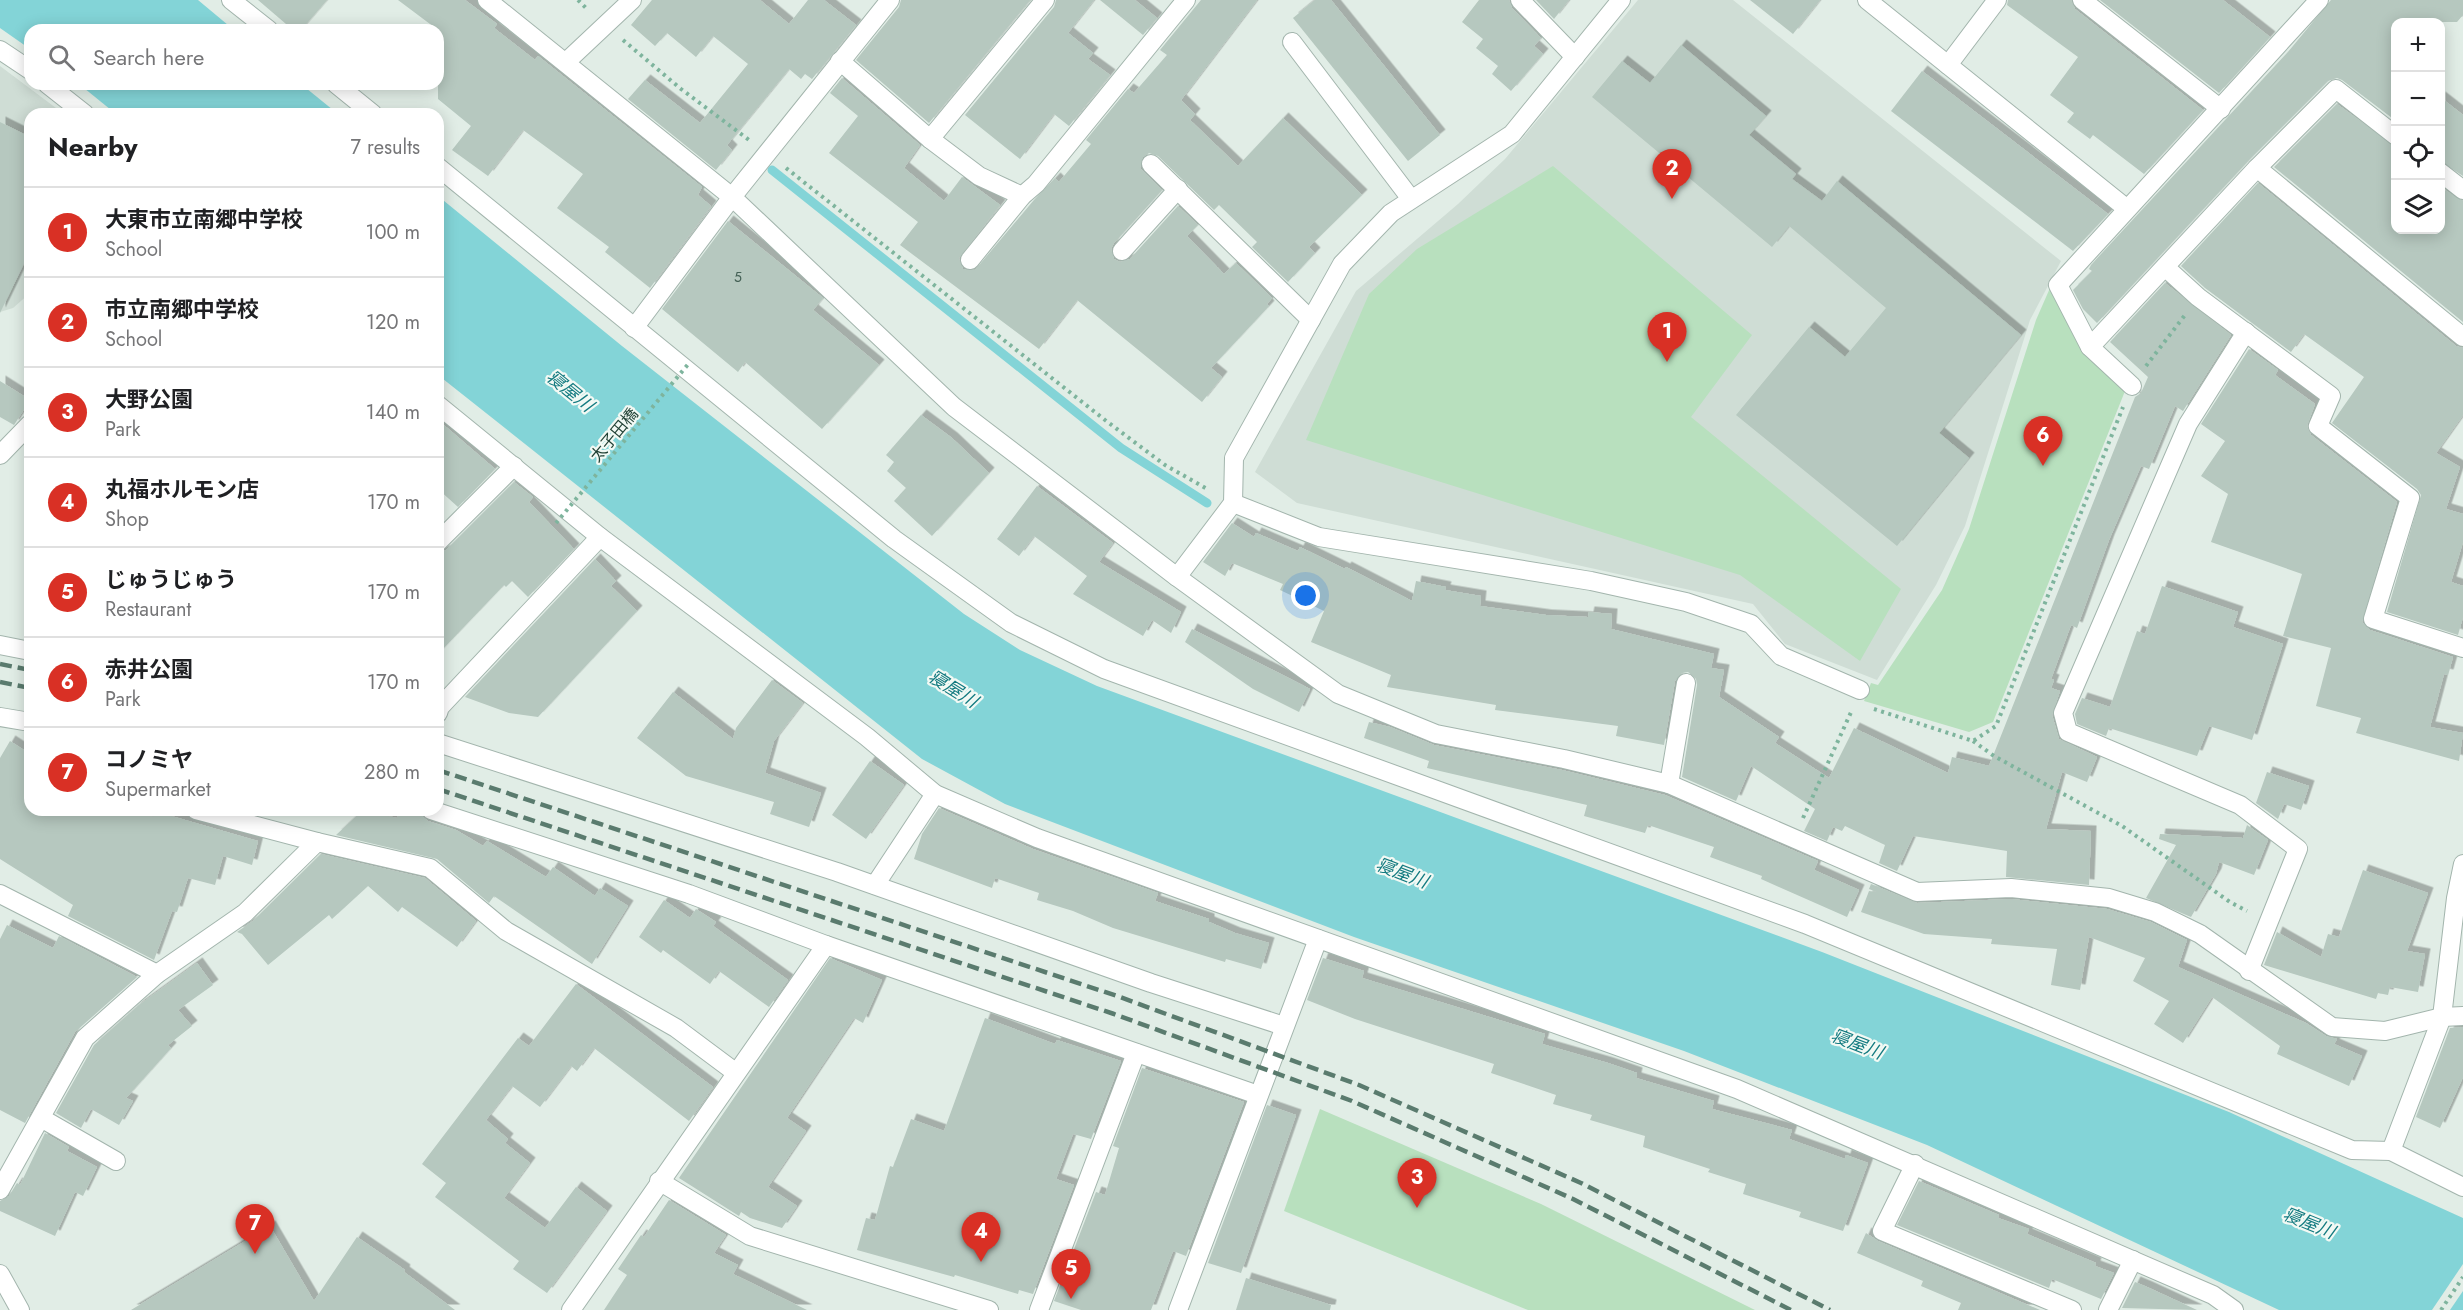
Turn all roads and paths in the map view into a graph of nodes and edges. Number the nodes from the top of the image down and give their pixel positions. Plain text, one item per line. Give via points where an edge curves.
1 (231, 0) edge
2 (487, 0) edge
3 (578, 0) edge
4 (632, 0) edge
5 (890, 0) edge
6 (1045, 0) edge
7 (1520, 0) edge
8 (1621, 0) edge
9 (1867, 0) edge
10 (1997, 0) edge
11 (2082, 0) edge
12 (2319, 0) edge
13 (1178, 3) edge
14 (261, 24) edge
15 (605, 25) junction
16 (1292, 42) dead end
17 (0, 50) edge
18 (1575, 57) junction
19 (840, 61) junction
20 (566, 62) junction
21 (1948, 65) junction
22 (24, 66) edge
23 (55, 90) edge
24 (343, 90) edge
25 (77, 108) edge
26 (366, 108) edge
27 (2221, 109) junction
28 (2391, 132) edge
29 (930, 139) junction
30 (766, 153) junction
31 (1151, 164) dead end
32 (2258, 168) junction
33 (444, 173) edge
34 (2445, 176) edge
35 (1178, 189) junction
36 (2463, 190) edge
37 (732, 196) junction
38 (1022, 196) junction
39 (1411, 199) junction
40 (2126, 208) junction
41 (1122, 251) dead end
42 (970, 260) dead end
43 (2165, 267) junction
44 (2198, 297) junction
45 (1311, 320) junction
46 (634, 328) junction
47 (2246, 332) junction
48 (2463, 337) edge
49 (2090, 347) junction
50 (690, 362) dead end
51 (2132, 386) junction
52 (444, 410) edge
53 (24, 430) edge
54 (1, 453) edge
55 (514, 466) junction
56 (1231, 504) junction
57 (556, 523) dead end
58 (444, 536) edge
59 (600, 537) junction
60 (1177, 577) junction
61 (0, 645) edge
62 (2463, 648) edge
63 (24, 650) edge
64 (1686, 683) dead end
65 (1858, 697) junction
66 (444, 703) edge
67 (0, 717) edge
68 (24, 721) edge
69 (1973, 741) junction
70 (444, 744) edge
71 (1668, 784) junction
72 (935, 794) junction
73 (444, 814) edge
74 (219, 816) edge
75 (1794, 837) junction
76 (317, 842) junction
77 (2463, 864) edge
78 (875, 885) junction
79 (0, 894) edge
80 (2269, 922) junction
81 (1318, 939) junction
82 (826, 945) junction
83 (2249, 971) junction
84 (157, 974) junction
85 (2463, 1016) edge
86 (2442, 1017) junction
87 (1284, 1026) junction
88 (1136, 1053) junction
89 (735, 1072) junction
90 (1258, 1095) junction
91 (41, 1118) junction
92 (2391, 1151) junction
93 (116, 1161) dead end
94 (1915, 1164) junction
95 (659, 1181) junction
96 (2463, 1186) edge
97 (0, 1190) edge
98 (2133, 1260) junction
99 (0, 1274) edge
100 (2463, 1277) edge
101 (20, 1310) edge
102 (571, 1310) edge
103 (989, 1310) edge
104 (1039, 1310) edge
105 (1178, 1310) edge
106 (2072, 1310) edge
107 (2108, 1310) edge
108 (2234, 1310) edge
109 (2441, 1310) edge

1 - 14 street
2 - 20 street
3 - 15 path
4 - 15 street
5 - 19 street
6 - 29 street
7 - 18 street
8 - 18 street
9 - 21 street
10 - 21 street
11 - 27 street
12 - 27 street
13 - 38 street via 1036,184
15 - 20 street
15 - 30 path
16 - 39 street
17 - 22 street
18 - 39 street via 1512,134
19 - 29 street
19 - 30 street
20 - 37 street
21 - 40 street
23 - 25 street
24 - 26 street
27 - 40 street
28 - 32 street via 2336,89
29 - 38 street via 979,176
30 - 37 street
30 - 56 path via 1105,420 1165,465
31 - 35 street
32 - 43 street
32 - 48 street
33 - 46 street
34 - 36 street
35 - 41 street
35 - 45 street
37 - 46 street
37 - 60 street via 954,407
38 - 42 street
39 - 45 street via 1391,213 1342,264
40 - 49 street via 2058,285
43 - 44 street
43 - 49 street
44 - 47 street
44 - 51 path
45 - 56 street via 1233,458
46 - 92 street via 894,539 1011,623 1104,669 1805,924 2352,1150
47 - 62 street via 2331,396 2318,426 2410,498 2373,619
47 - 80 street via 2188,424 2063,713 2068,732 2240,805 2298,849
49 - 51 street
50 - 57 path, 太子田橋, bridge
51 - 69 path via 1996,726
52 - 55 street
53 - 54 street
55 - 58 street
55 - 59 street
56 - 60 street
56 - 65 street via 1319,537 1591,581 1686,602 1751,624 1781,656
59 - 66 street
59 - 72 street via 867,737
60 - 71 street via 1338,694 1436,734
61 - 63 street
64 - 71 street
65 - 69 path
65 - 75 path
67 - 68 street
69 - 80 path via 2122,826 2230,902
70 - 78 street
71 - 75 street
72 - 78 street
72 - 81 street via 1037,838
73 - 82 street via 689,894
74 - 76 street
75 - 83 street via 1917,891 2011,888 2109,898 2155,912 2200,934
76 - 84 street via 245,913
76 - 89 street via 430,868 506,931 676,1028
77 - 86 street
78 - 87 street
79 - 84 street
80 - 83 street
81 - 87 street
81 - 94 street via 1737,1089
82 - 88 street
82 - 89 street
83 - 86 street via 2332,1027 2385,1031
84 - 91 street via 85,1038
85 - 86 street
86 - 92 street
87 - 90 street
88 - 90 street
88 - 104 street
89 - 95 street
90 - 105 street
91 - 93 street
91 - 97 street
92 - 96 street
94 - 98 street
94 - 106 street via 1882,1231
95 - 102 street
95 - 103 street via 750,1236
98 - 107 street
98 - 108 street via 2214,1295
99 - 101 street
100 - 109 path

